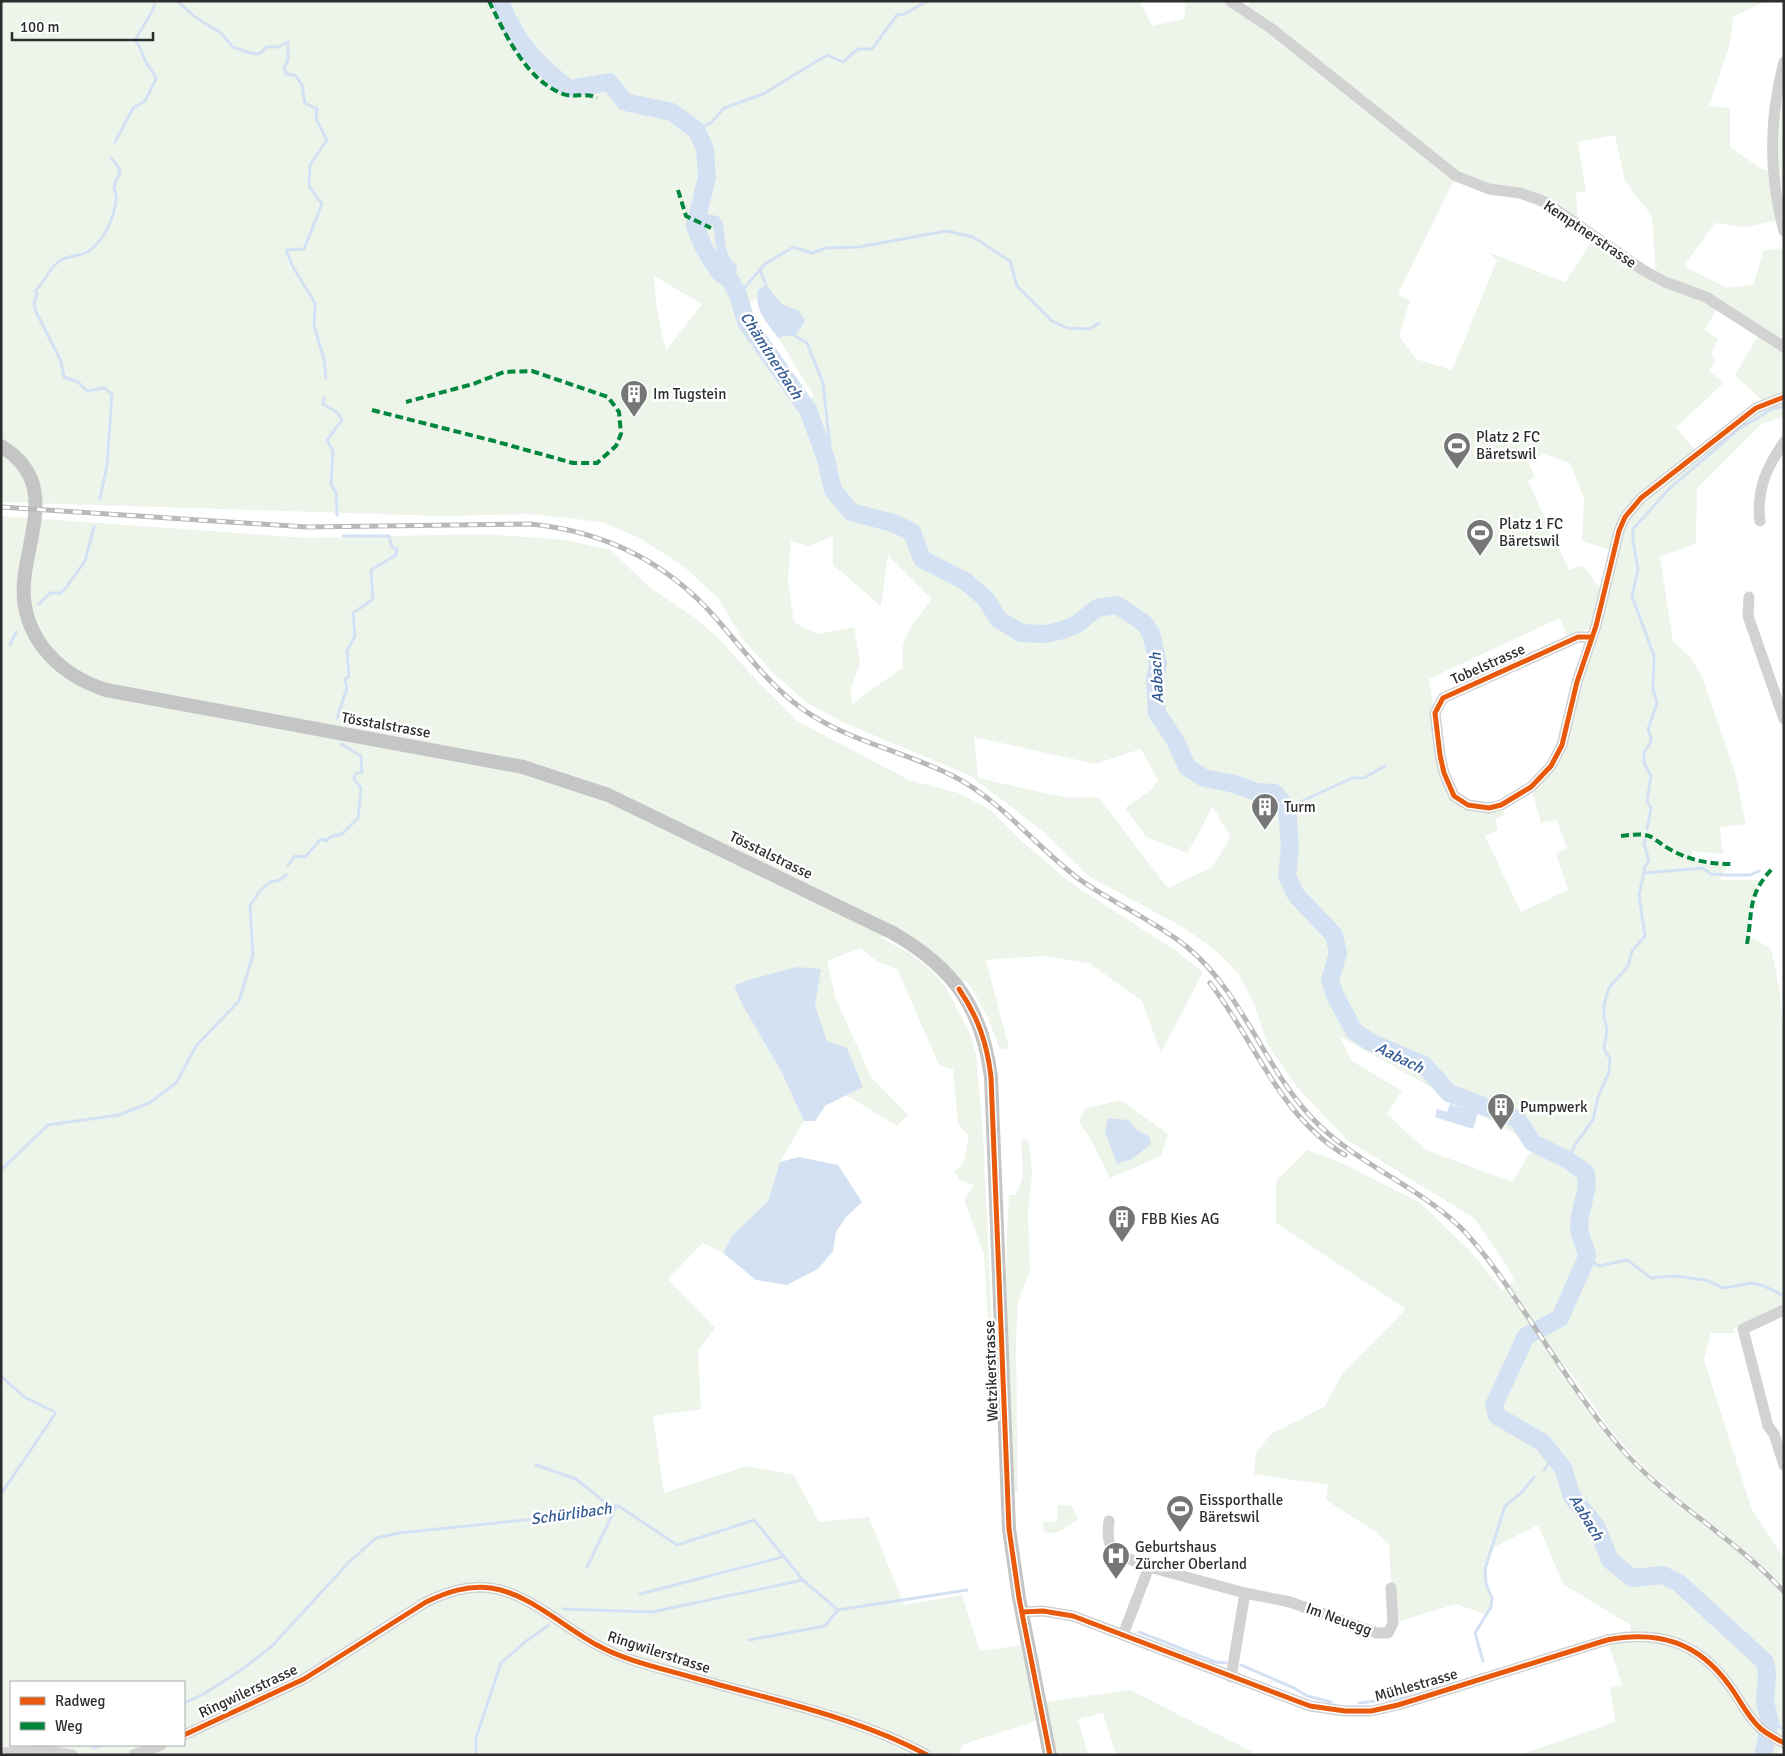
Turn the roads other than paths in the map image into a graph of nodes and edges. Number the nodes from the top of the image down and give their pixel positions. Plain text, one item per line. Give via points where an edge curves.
1 (1230, 1) edge
2 (1784, 62) edge
3 (1784, 231) edge
4 (1784, 347) edge
5 (1784, 397) edge
6 (1784, 442) edge
7 (1, 446) edge
8 (1760, 521) dead end
9 (1749, 596) dead end
10 (1592, 637) junction
11 (1784, 719) edge
12 (919, 948) joint
13 (1784, 1310) edge
14 (1784, 1465) edge
15 (1109, 1521) dead end
16 (1149, 1567) junction
17 (1391, 1588) dead end
18 (1246, 1593) junction
19 (1022, 1612) junction
20 (1123, 1635) junction
21 (1231, 1677) junction
22 (185, 1735) edge
23 (1783, 1742) edge
24 (158, 1746) edge
25 (1, 1753) edge
26 (72, 1755) edge
27 (134, 1755) edge
28 (927, 1755) edge
29 (1050, 1755) edge

1 - 4 street, Kemptnerstrasse via 1272,29 1456,176 1489,189 1520,193 1545,202 1643,270 1713,301
2 - 3 street via 1774,106 1772,138 1774,186
5 - 10 street, Tobelstrasse via 1756,408 1632,508 1619,531
6 - 8 street via 1767,467 1761,490
7 - 12 main road, Tösstalstrasse via 25,467 36,497 36,524 25,574 30,622 51,659 75,678 106,690 467,756 564,779 608,795
9 - 11 street via 1748,616
10 - 10 street, Tobelstrasse via 1578,637 1443,698 1435,713 1444,773 1454,796 1468,805 1490,808 1531,787 1551,766 1562,745
12 - 19 main road, Wetzikerstrasse via 939,965 973,1010 988,1054 994,1112 1009,1529
13 - 14 street via 1743,1329 1768,1426 1774,1434
15 - 16 street via 1109,1547
16 - 18 street
16 - 20 street
17 - 18 street, Im Neuegg via 1393,1623 1388,1633 1377,1633 1290,1602
18 - 21 street
19 - 20 street, Mühlestrasse via 1043,1611 1073,1616
19 - 29 main road, Wetzikerstrasse
20 - 21 street, Mühlestrasse
21 - 23 street, Mühlestrasse via 1310,1706 1345,1711 1371,1710 1398,1705 1607,1640 1673,1640 1708,1662 1758,1727
22 - 28 street, Ringwilerstrasse via 304,1680 426,1602 446,1592 472,1587 493,1588 512,1595 598,1646 637,1661 861,1726
24 - 27 street
25 - 26 street via 48,1751

